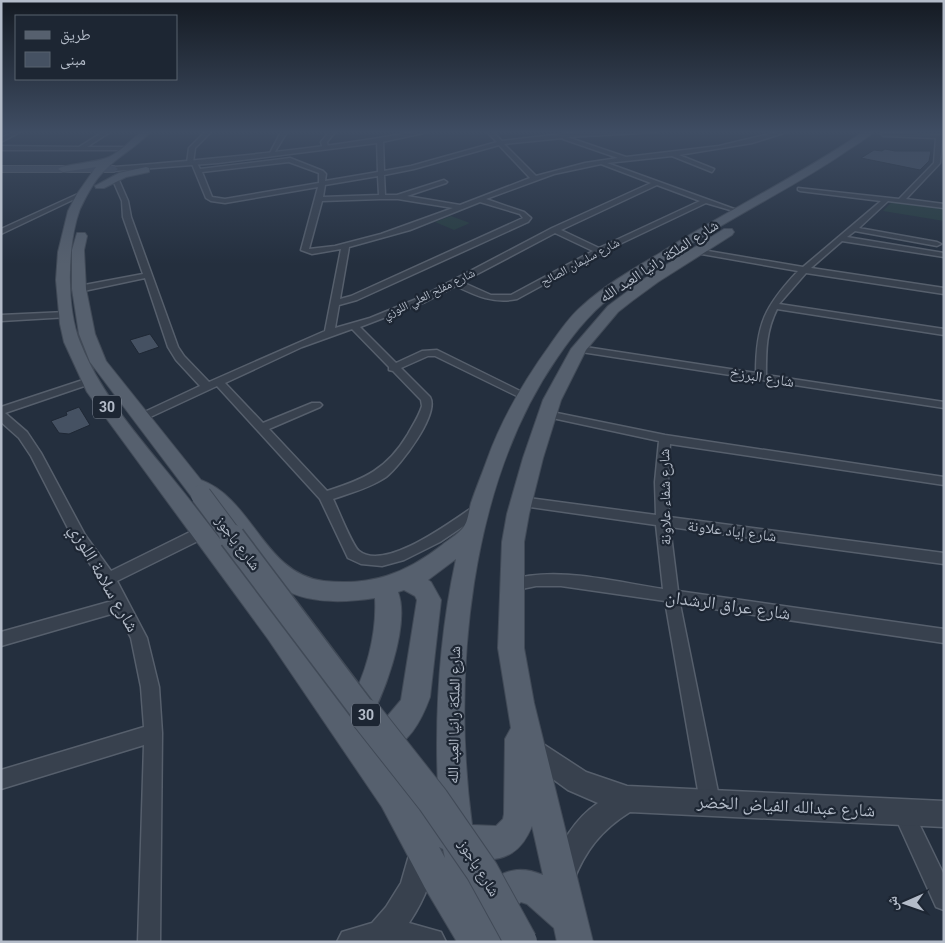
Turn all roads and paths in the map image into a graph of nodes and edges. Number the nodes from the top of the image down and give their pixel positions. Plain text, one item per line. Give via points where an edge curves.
1 (68, 176) edge
2 (96, 176) edge
3 (106, 176) edge
4 (116, 176) edge
5 (199, 176) edge
6 (322, 176) edge
7 (367, 176) edge
8 (379, 176) edge
9 (532, 176) edge
10 (544, 176) edge
11 (637, 176) edge
12 (801, 176) edge
13 (820, 176) edge
14 (925, 176) edge
15 (535, 178) junction
16 (444, 182) dead end
17 (656, 183) junction
18 (321, 184) junction
19 (800, 189) junction
20 (91, 191) junction
21 (398, 197) junction
22 (318, 198) junction
23 (379, 198) junction
24 (887, 199) junction
25 (480, 200) junction
26 (781, 200) dead end
27 (704, 201) junction
28 (901, 201) junction
29 (944, 206) edge
30 (463, 208) junction
31 (74, 211) junction
32 (735, 220) junction
33 (14, 225) junction
34 (83, 226) dead end
35 (854, 229) junction
36 (555, 230) junction
37 (1, 232) edge
38 (842, 239) junction
39 (940, 242) edge
40 (345, 246) junction
41 (600, 250) junction
42 (696, 251) junction
43 (944, 254) edge
44 (805, 270) junction
45 (149, 275) junction
46 (455, 282) junction
47 (80, 289) junction
48 (944, 291) edge
49 (335, 304) junction
50 (774, 306) junction
51 (66, 315) junction
52 (1, 318) edge
53 (354, 326) junction
54 (944, 332) edge
55 (329, 334) junction
56 (580, 349) junction
57 (393, 368) junction
58 (761, 377) junction
59 (89, 380) junction
60 (214, 385) junction
61 (525, 396) junction
62 (316, 405) dead end
63 (944, 405) edge
64 (1, 411) edge
65 (547, 414) junction
66 (1, 416) edge
67 (142, 418) junction
68 (262, 428) junction
69 (665, 439) junction
70 (944, 481) edge
71 (198, 490) junction
72 (325, 497) junction
73 (521, 502) junction
74 (476, 521) junction
75 (663, 522) junction
76 (203, 532) junction
77 (944, 559) edge
78 (108, 579) junction
79 (395, 583) junction
80 (512, 585) junction
81 (671, 597) junction
82 (122, 605) junction
83 (944, 636) edge
84 (1, 639) edge
85 (520, 703) junction
86 (153, 733) junction
87 (354, 741) junction
88 (530, 749) junction
89 (1, 780) edge
90 (392, 796) junction
91 (628, 799) junction
92 (710, 802) junction
93 (903, 812) junction
94 (944, 814) edge
95 (457, 838) junction
96 (422, 849) junction
97 (561, 877) junction
98 (944, 899) edge
99 (571, 930) edge
100 (381, 935) junction
101 (480, 936) edge
102 (149, 942) edge
103 (352, 942) edge
104 (431, 942) edge
105 (521, 942) edge

1 - 20 main road via 79,178
2 - 20 main road, شارع ياجوز / 30
3 - 20 main road, شارع ياجوز / 30
4 - 45 street
5 - 18 street via 209,198 216,201
6 - 18 street
7 - 18 street
8 - 23 street
9 - 15 street
10 - 15 street
11 - 17 street
12 - 32 main road, شارع الملكة رانيا العبد الله
13 - 19 main road
14 - 28 street
15 - 25 street
16 - 21 street
17 - 27 street
17 - 36 street, شارع مفلح العلي اللوزي
18 - 22 street
19 - 24 street
19 - 26 main road
20 - 31 main road, شارع ياجوز / 30
20 - 33 street
21 - 23 street
21 - 30 street
22 - 23 street
22 - 40 street via 305,250 312,252
24 - 28 street
24 - 35 street
25 - 30 street
25 - 49 street via 522,213 526,219
27 - 32 street
27 - 41 street, شارع سليمان الصالح
28 - 29 street
30 - 40 street via 408,230
31 - 33 street via 54,211
31 - 51 main road, شارع ياجوز / 30 via 64,252
32 - 42 main road, شارع الملكة رانيا العبد الله
32 - 61 main road, شارع الملكة رانيا العبد الله via 624,281 593,304 574,322
33 - 37 street
34 - 47 main road, شارع ياجوز / 30 via 78,250
35 - 38 street
35 - 39 street
36 - 41 street
36 - 46 street, شارع مفلح العلي اللوزي
38 - 43 street
38 - 44 street
39 - 43 street
40 - 49 street
41 - 46 street, شارع سليمان الصالح via 539,285 507,299 485,297
42 - 44 street
42 - 56 main road, شارع الملكة رانيا العبد الله via 613,309
44 - 48 street
44 - 50 street
45 - 47 street
45 - 60 street via 173,347 180,358
46 - 53 street, شارع مفلح العلي اللوزي via 387,315
47 - 67 main road, شارع ياجوز / 30 via 87,334 98,362
49 - 55 street
50 - 54 street
50 - 58 street via 760,346
51 - 52 street
51 - 59 main road, شارع ياجوز / 30 via 72,342
53 - 55 street, شارع مفلح العلي اللوزي
53 - 57 street
55 - 60 street, شارع مفلح العلي اللوزي
56 - 58 street, شارع البرزخ
56 - 65 main road, شارع الملكة رانيا العبد الله
57 - 61 street via 426,353 437,353
57 - 72 street via 427,402 425,414 406,449 385,473
58 - 63 street, شارع البرزخ
59 - 64 street
59 - 76 main road, شارع ياجوز / 30
60 - 67 street, شارع مفلح العلي اللوزي
60 - 68 street
61 - 74 main road, شارع الملكة رانيا العبد الله via 511,424
62 - 68 street
65 - 69 street
65 - 73 main road, شارع الملكة رانيا العبد الله
66 - 78 street, شارع سلامة اللوزي via 23,436 37,456 80,538
67 - 71 main road, شارع ياجوز / 30
68 - 72 street
69 - 70 street, شارع شفاء علاونة
69 - 75 street, شارع شفاء علاونة via 662,458
71 - 79 main road via 204,488 214,497 261,554 295,584 330,591
71 - 105 main road, شارع ياجوز / 30, bridge via 433,800 486,877
72 - 74 street via 353,554 368,562 420,548
73 - 75 street, شارع إياد علاونة
73 - 80 main road, شارع الملكة رانيا العبد الله via 513,542
74 - 79 main road via 440,559
74 - 95 main road, شارع الملكة رانيا العبد الله via 458,608 451,692
75 - 77 street, شارع إياد علاونة
75 - 81 street, شارع شفاء علاونة
76 - 78 street
76 - 87 main road, شارع ياجوز / 30
78 - 82 street, شارع سلامة اللوزي
79 - 87 main road via 374,677
79 - 87 main road via 423,589 429,600 416,697 403,724
80 - 81 street, شارع عراق الرشدان via 555,580
80 - 85 main road, شارع الملكة رانيا العبد الله via 511,648
81 - 83 street, شارع عراق الرشدان
81 - 92 street, شارع شفاء علاونة
82 - 84 street
82 - 86 street, شارع سلامة اللوزي via 139,638 150,687
85 - 88 main road, شارع الملكة رانيا العبد الله
85 - 95 main road via 518,826 509,837 494,844
86 - 89 street
86 - 102 street, شارع سلامة اللوزي
87 - 90 main road, شارع ياجوز / 30
88 - 91 street, شارع عبدالله الفياض الخضر via 578,781
88 - 97 main road, شارع الملكة رانيا العبد الله
90 - 95 main road
90 - 96 main road, شارع ياجوز / 30
91 - 92 street, شارع عبدالله الفياض الخضر
91 - 97 street via 588,827 569,856
92 - 93 street, شارع عبدالله الفياض الخضر
93 - 94 street, شارع عبدالله الفياض الخضر
93 - 98 street
95 - 101 main road, شارع الملكة رانيا العبد الله
96 - 100 street via 417,880 410,895
96 - 101 main road, شارع ياجوز / 30
97 - 99 main road, شارع الملكة رانيا العبد الله
99 - 101 main road via 537,889 517,886 500,895
100 - 103 street
100 - 104 street

